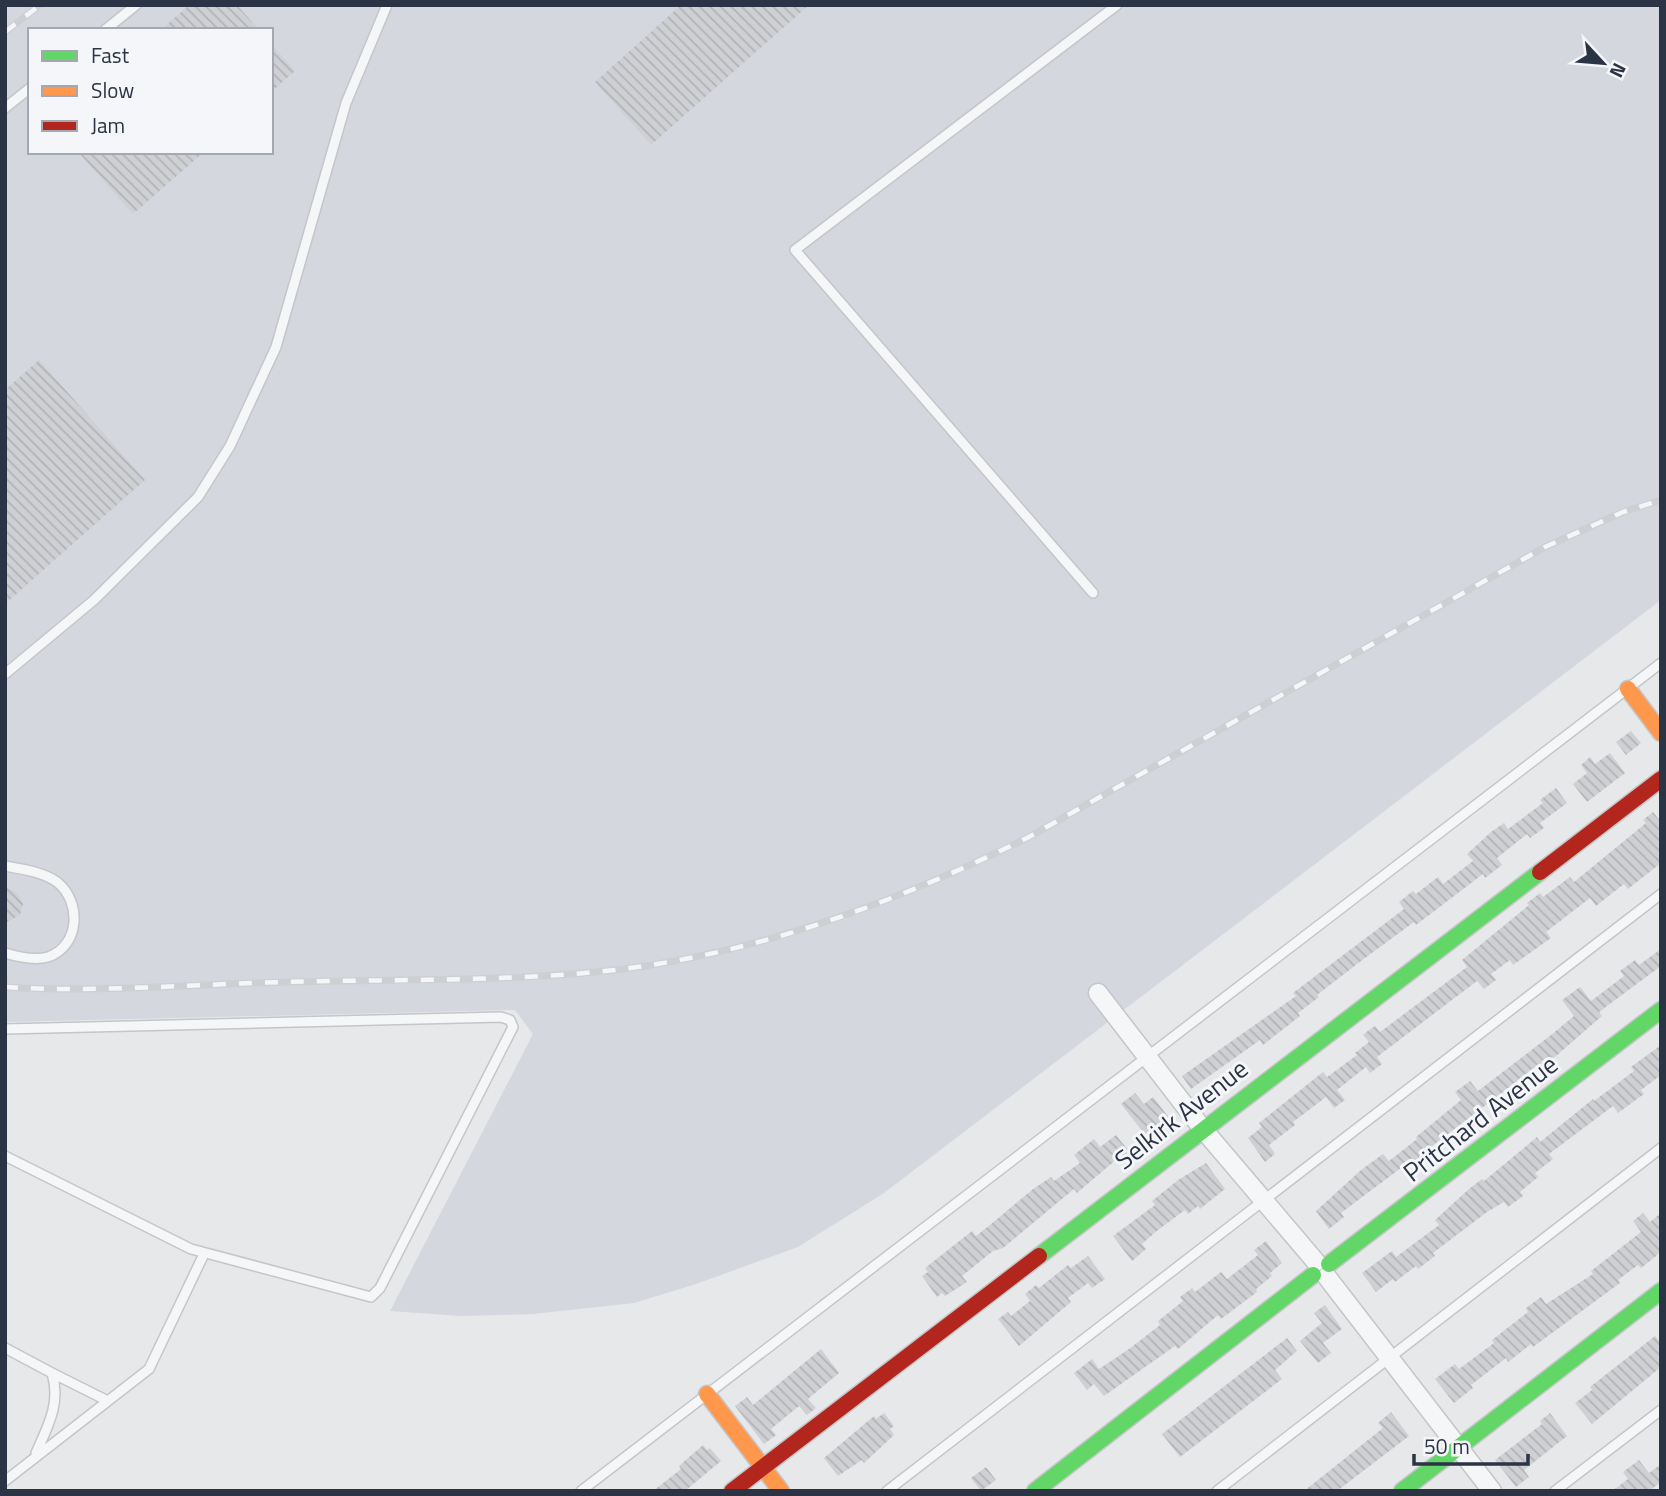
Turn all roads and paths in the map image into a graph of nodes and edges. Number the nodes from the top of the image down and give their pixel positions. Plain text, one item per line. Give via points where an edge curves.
1 (136, 5) edge
2 (387, 5) edge
3 (1117, 5) edge
4 (107, 28) edge
5 (28, 90) edge
6 (5, 108) edge
7 (1093, 593) dead end
8 (1661, 663) edge
9 (5, 674) edge
10 (1628, 688) junction
11 (1661, 733) edge
12 (1661, 779) edge
13 (5, 866) edge
14 (1661, 894) edge
15 (5, 953) edge
16 (1098, 993) dead end
17 (1661, 1010) edge
18 (5, 1029) edge
19 (1147, 1056) junction
20 (1202, 1128) junction
21 (1661, 1148) edge
22 (5, 1156) edge
23 (1264, 1202) junction
24 (204, 1254) junction
25 (1321, 1270) junction
26 (1661, 1291) edge
27 (5, 1348) edge
28 (1389, 1359) junction
29 (52, 1373) junction
30 (707, 1394) junction
31 (106, 1400) junction
32 (1661, 1410) edge
33 (1458, 1447) junction
34 (35, 1456) junction
35 (763, 1467) junction
36 (5, 1481) edge
37 (581, 1491) edge
38 (732, 1491) edge
39 (781, 1491) edge
40 (887, 1491) edge
41 (1035, 1491) edge
42 (1217, 1491) edge
43 (1402, 1491) edge
44 (1492, 1491) edge
45 (1555, 1491) edge

1 - 4 lane
2 - 9 lane via 346,103 276,347 230,446 198,497 94,600
3 - 7 lane via 795,250
5 - 6 lane
8 - 10 lane
10 - 11 street
10 - 19 lane
12 - 20 street, Selkirk Avenue
13 - 15 lane via 56,881 74,913 73,932 64,947 48,957 23,959
14 - 23 lane
16 - 19 street
17 - 25 street, Pritchard Avenue
18 - 24 lane via 501,1017 513,1023 374,1296
19 - 20 street
19 - 30 lane
20 - 23 street
20 - 35 street, Selkirk Avenue
21 - 28 lane
22 - 24 lane
23 - 25 street
23 - 40 lane
24 - 31 lane via 149,1369
25 - 28 street
25 - 41 street, Pritchard Avenue
26 - 33 street
27 - 29 lane
28 - 33 street
28 - 42 lane
29 - 31 lane
29 - 34 lane via 58,1391 54,1412
30 - 35 street
30 - 37 lane
31 - 34 lane
32 - 45 lane
33 - 43 street
33 - 44 street
34 - 36 lane
35 - 38 street, Selkirk Avenue
35 - 39 street

